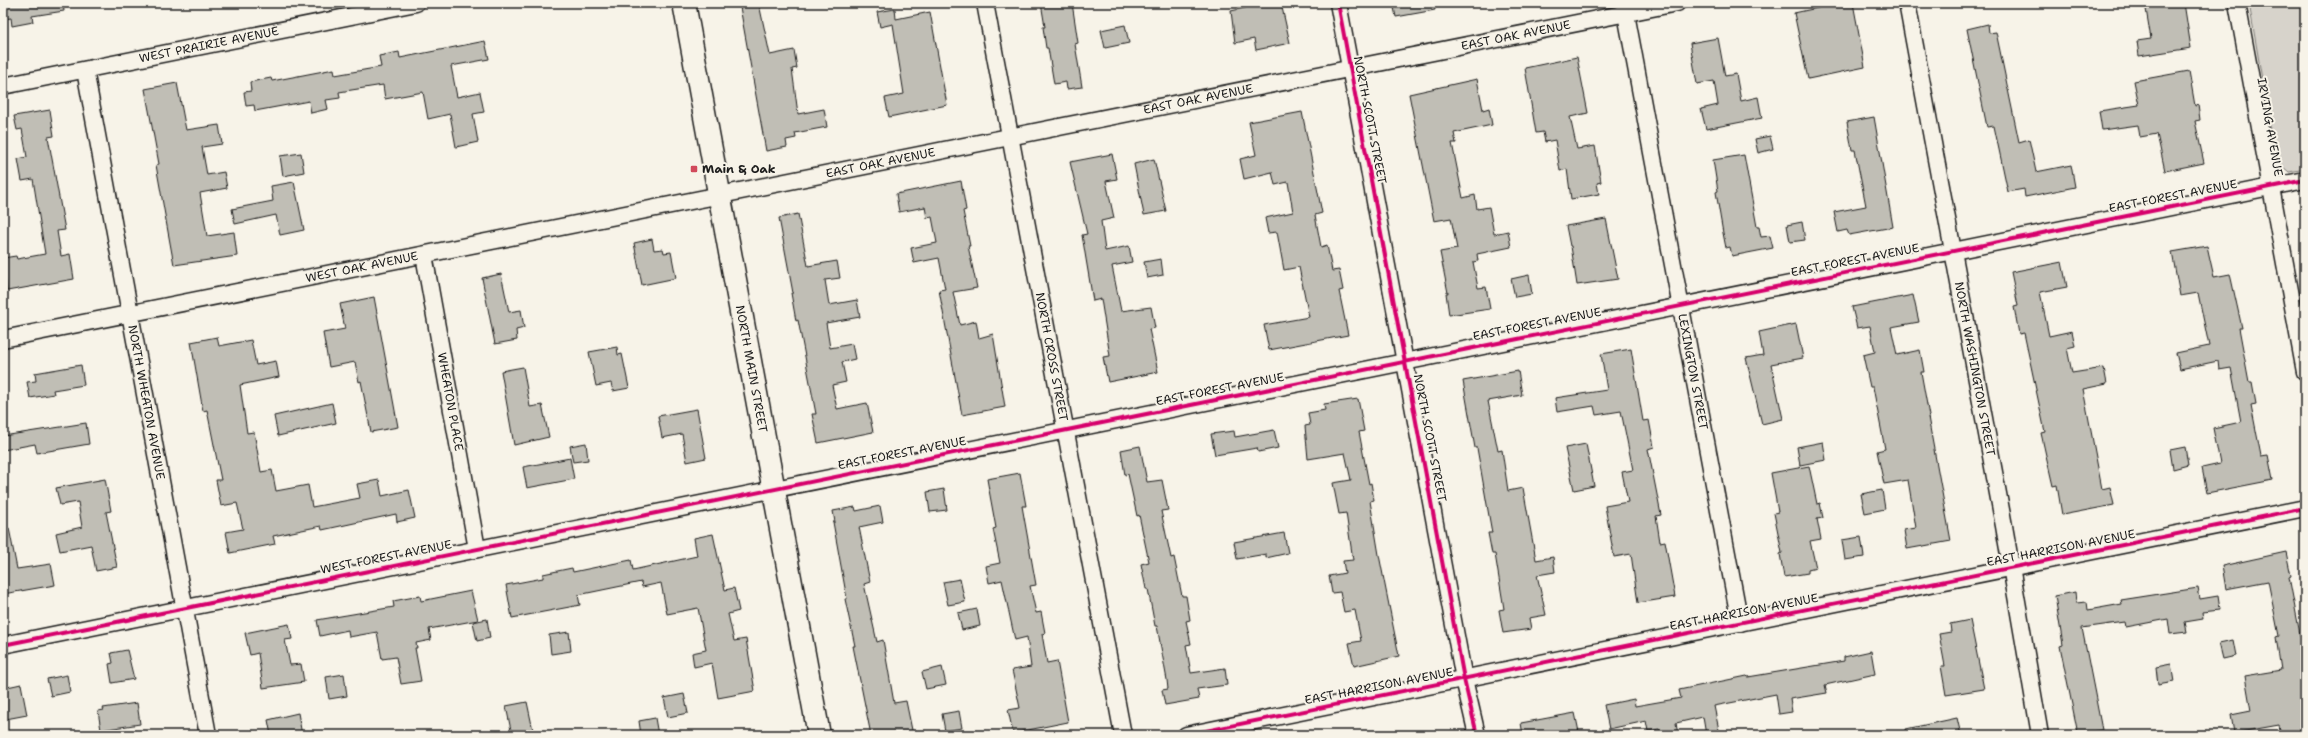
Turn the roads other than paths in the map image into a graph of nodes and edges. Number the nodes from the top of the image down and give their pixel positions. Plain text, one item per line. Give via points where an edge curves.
1 (416, 3) edge
2 (684, 3) edge
3 (985, 3) edge
4 (1338, 3) edge
5 (1676, 3) edge
6 (1907, 3) edge
7 (2238, 3) edge
8 (1625, 8) edge
9 (1350, 69) junction
10 (85, 70) junction
11 (3, 86) edge
12 (1010, 137) junction
13 (2305, 180) edge
14 (2271, 187) junction
15 (720, 195) junction
16 (1953, 251) junction
17 (424, 255) junction
18 (1680, 306) junction
19 (130, 314) junction
20 (3, 339) edge
21 (1405, 361) junction
22 (2305, 372) edge
23 (1066, 430) junction
24 (774, 489) junction
25 (2305, 508) edge
26 (477, 549) junction
27 (2011, 568) junction
28 (184, 608) junction
29 (1740, 623) junction
30 (3, 644) edge
31 (1464, 679) junction
32 (208, 735) edge
33 (819, 735) edge
34 (1123, 735) edge
35 (1186, 735) edge
36 (1477, 735) edge
37 (2040, 735) edge

1 - 10 street, WEST PRAIRIE AVENUE
2 - 15 street, NORTH MAIN STREET
3 - 12 street, NORTH CROSS STREET
4 - 9 street, NORTH SCOTT STREET
5 - 8 street, EAST OAK AVENUE
6 - 16 street, NORTH WASHINGTON STREET
7 - 14 street, IRVING AVENUE
8 - 9 street, EAST OAK AVENUE
8 - 18 street, LEXINGTON STREET
9 - 12 street, EAST OAK AVENUE
9 - 21 street, NORTH SCOTT STREET
10 - 11 street, WEST PRAIRIE AVENUE
10 - 19 street, NORTH WHEATON AVENUE
12 - 15 street, EAST OAK AVENUE
12 - 23 street, NORTH CROSS STREET
13 - 14 street, EAST FOREST AVENUE
14 - 16 street, EAST FOREST AVENUE
14 - 22 street, IRVING AVENUE
15 - 17 street, WEST OAK AVENUE
15 - 24 street, NORTH MAIN STREET
16 - 18 street, EAST FOREST AVENUE
16 - 27 street, NORTH WASHINGTON STREET
17 - 19 street, WEST OAK AVENUE
17 - 26 street, WHEATON PLACE
18 - 21 street, EAST FOREST AVENUE
18 - 29 street, LEXINGTON STREET
19 - 20 street, WEST OAK AVENUE
19 - 28 street, NORTH WHEATON AVENUE
21 - 23 street, EAST FOREST AVENUE
21 - 31 street, NORTH SCOTT STREET
23 - 24 street, EAST FOREST AVENUE
23 - 34 street, NORTH CROSS STREET
24 - 26 street, WEST FOREST AVENUE
24 - 33 street, NORTH MAIN STREET
25 - 27 street, EAST HARRISON AVENUE
26 - 28 street, WEST FOREST AVENUE
27 - 29 street, EAST HARRISON AVENUE
27 - 37 street, NORTH WASHINGTON STREET
28 - 30 street, WEST FOREST AVENUE
28 - 32 street, NORTH WHEATON AVENUE
29 - 31 street, EAST HARRISON AVENUE
31 - 35 street, EAST HARRISON AVENUE
31 - 36 street, NORTH SCOTT STREET

